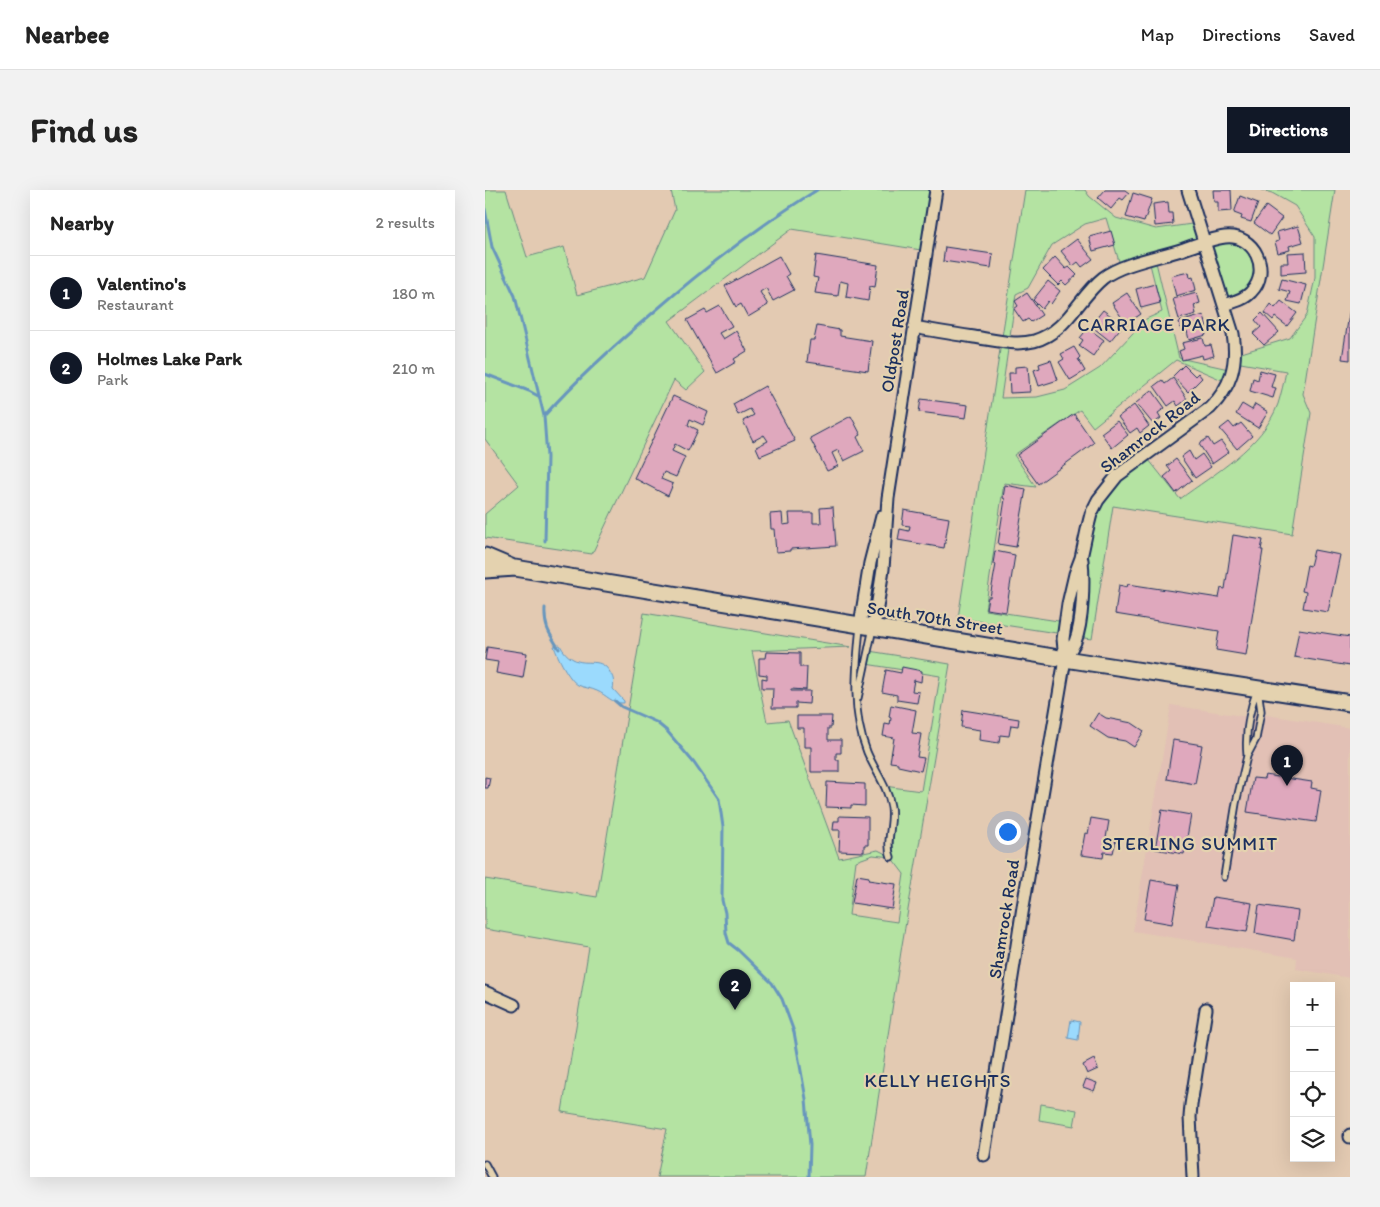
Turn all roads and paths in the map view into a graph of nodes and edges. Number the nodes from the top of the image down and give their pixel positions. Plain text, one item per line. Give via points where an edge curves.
1 (936, 190) edge
2 (1188, 190) edge
3 (1205, 242) junction
4 (1224, 305) junction
5 (914, 327) junction
6 (485, 556) edge
7 (515, 568) junction
8 (485, 570) edge
9 (867, 626) junction
10 (1065, 659) junction
11 (1258, 688) junction
12 (857, 702) junction
13 (1350, 703) edge
14 (1247, 756) junction
15 (891, 856) dead end
16 (1223, 877) dead end
17 (485, 992) edge
18 (514, 1004) dead end
19 (1206, 1010) dead end
20 (984, 1155) dead end
21 (485, 1164) edge
22 (492, 1177) edge
23 (1193, 1177) edge

1 - 5 street, Oldpost Road
2 - 3 street, Shamrock Road
3 - 4 street, Shamrock Road
3 - 4 street via 1223,237 1239,239 1255,250 1259,259 1260,275 1251,292
3 - 5 street via 1105,276 1059,328 1037,340 1005,342
4 - 10 street, Shamrock Road via 1235,347 1235,362 1226,389 1210,408 1129,466 1107,487 1091,514 1081,558 1083,595 1077,632
5 - 9 street, Oldpost Road via 888,498 870,563
6 - 7 main road, South 70th Street
7 - 8 main road, South 70th Street
7 - 9 main road, South 70th Street
9 - 10 main road, South 70th Street
9 - 12 lane
9 - 12 lane via 855,668
10 - 11 main road, South 70th Street
10 - 20 street, Shamrock Road
11 - 13 main road, South 70th Street
11 - 14 lane via 1249,712 1245,737
11 - 14 lane via 1261,711 1256,739
12 - 15 lane via 867,752 889,795
14 - 16 lane
17 - 18 street
19 - 23 street via 1190,1111
21 - 22 lane

